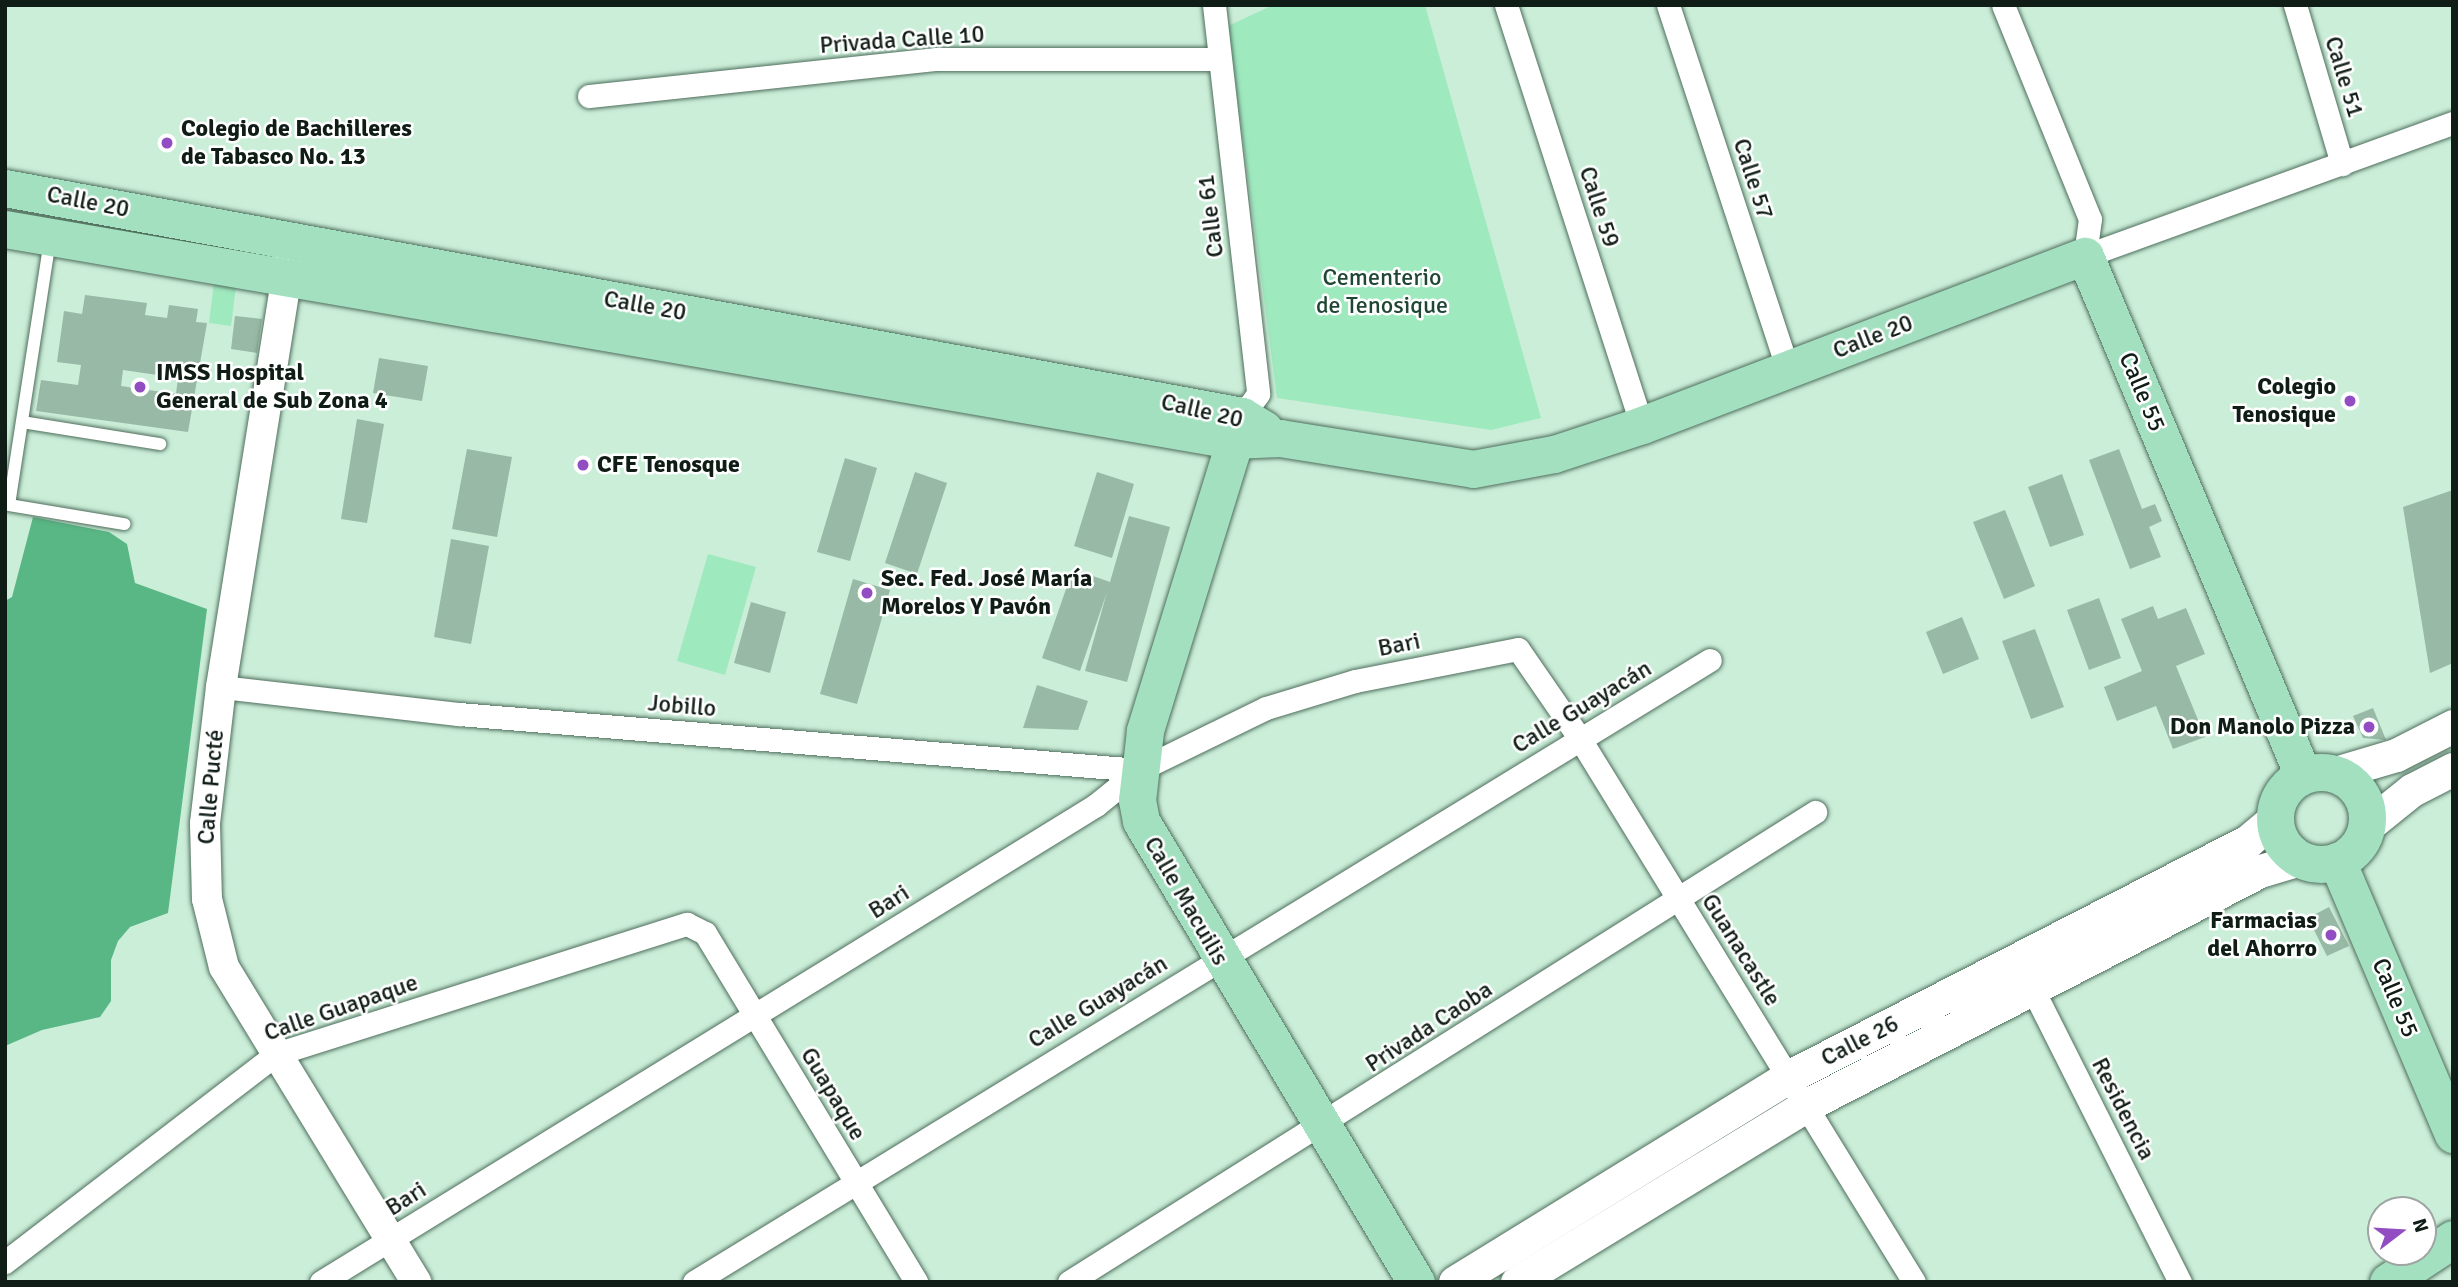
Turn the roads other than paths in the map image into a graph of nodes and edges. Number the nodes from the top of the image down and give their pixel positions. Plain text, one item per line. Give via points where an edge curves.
1 (1214, 5) edge
2 (1506, 5) edge
3 (1668, 5) edge
4 (2003, 5) edge
5 (2295, 5) edge
6 (1219, 59) junction
7 (589, 96) dead end
8 (2453, 123) edge
9 (2342, 164) junction
10 (5, 188) edge
11 (57, 196) junction
12 (5, 229) edge
13 (51, 236) junction
14 (293, 242) junction
15 (2085, 256) junction
16 (287, 277) junction
17 (792, 349) junction
18 (1788, 370) junction
19 (22, 422) junction
20 (1642, 425) junction
21 (1237, 428) junction
22 (160, 444) dead end
23 (124, 524) dead end
24 (1518, 649) joint
25 (1710, 660) dead end
26 (221, 687) junction
27 (2453, 726) edge
28 (1580, 739) junction
29 (2453, 769) edge
30 (1139, 770) junction
31 (2319, 774) junction
32 (1815, 812) dead end
33 (2275, 818) junction
34 (2367, 826) junction
35 (2300, 859) junction
36 (2337, 861) junction
37 (1679, 899) junction
38 (705, 933) joint
39 (1219, 959) junction
40 (2025, 974) junction
41 (755, 1016) junction
42 (276, 1054) junction
43 (1788, 1077) junction
44 (1805, 1106) junction
45 (1322, 1127) junction
46 (2453, 1134) edge
47 (856, 1182) junction
48 (2453, 1239) edge
49 (391, 1240) junction
50 (5, 1262) edge
51 (321, 1282) edge
52 (416, 1282) edge
53 (694, 1282) edge
54 (916, 1282) edge
55 (1069, 1282) edge
56 (1416, 1282) edge
57 (1455, 1282) edge
58 (1517, 1282) edge
59 (1914, 1282) edge
60 (2180, 1282) edge
61 (2388, 1282) edge

1 - 6 street, Calle 61
2 - 20 street, Calle 59
3 - 18 street, Calle 57
4 - 15 street via 2090,219
5 - 9 street, Calle 51
6 - 7 street, Privada Calle 10 via 937,60
6 - 21 street, Calle 61 via 1258,394
8 - 9 street, Calle 20
9 - 15 street, Calle 20
10 - 11 main road, Calle 20
11 - 13 main road
11 - 14 main road, Calle 20
12 - 13 main road, Calle 20
13 - 16 main road, Calle 20
13 - 19 lane
14 - 16 street, Calle Pucté
14 - 17 main road, Calle 20
15 - 18 main road, Calle 20
15 - 31 main road, Calle 55
16 - 17 main road, Calle 20
16 - 26 street, Calle Pucté
17 - 21 main road, Calle 20
18 - 20 main road, Calle 20
19 - 22 lane
19 - 23 lane via 9,505
20 - 21 main road, Calle 20 via 1554,454 1473,469
21 - 30 main road, Calle Macuilis via 1144,731
24 - 28 street, Guanacastle
24 - 30 street, Bari via 1355,681 1266,708
25 - 28 street, Calle Guayacán
26 - 30 street, Jobillo via 459,714
26 - 42 street, Calle Pucté via 205,824 207,899 224,967
27 - 31 main road via 2396,755
28 - 37 street, Guanacastle
28 - 39 street, Calle Guayacán
29 - 34 main road via 2412,790
30 - 39 main road, Calle Macuilis via 1137,800 1148,842
30 - 41 street, Bari via 1096,805
31 - 33 main road via 2280,797
31 - 34 main road via 2364,799
32 - 37 street, Privada Caoba
33 - 35 main road via 2282,842
33 - 40 main road, Calle 26 via 2248,841
34 - 36 main road via 2351,853
35 - 36 main road
35 - 40 main road, Calle 26 via 2260,871
36 - 46 main road, Calle 55
37 - 43 street, Guanacastle
37 - 45 street, Privada Caoba
38 - 41 street, Guapaque
38 - 42 street, Calle Guapaque via 687,924
39 - 45 main road, Calle Macuilis
39 - 47 street, Calle Guayacán
40 - 43 main road, Calle 26
40 - 44 main road, Calle 26
40 - 60 street, Residencia
41 - 47 street, Guapaque
41 - 49 street, Bari
42 - 49 street, Calle Pucté
42 - 50 street, Calle Guapaque
43 - 44 street, Guanacastle
43 - 57 main road, Calle 26
44 - 58 main road, Calle 26
44 - 59 street, Guanacastle
45 - 55 street, Privada Caoba
45 - 56 main road, Calle Macuilis
47 - 53 street, Calle Guayacán
47 - 54 street, Guapaque
48 - 61 main road
49 - 51 street, Bari
49 - 52 street, Calle Pucté

